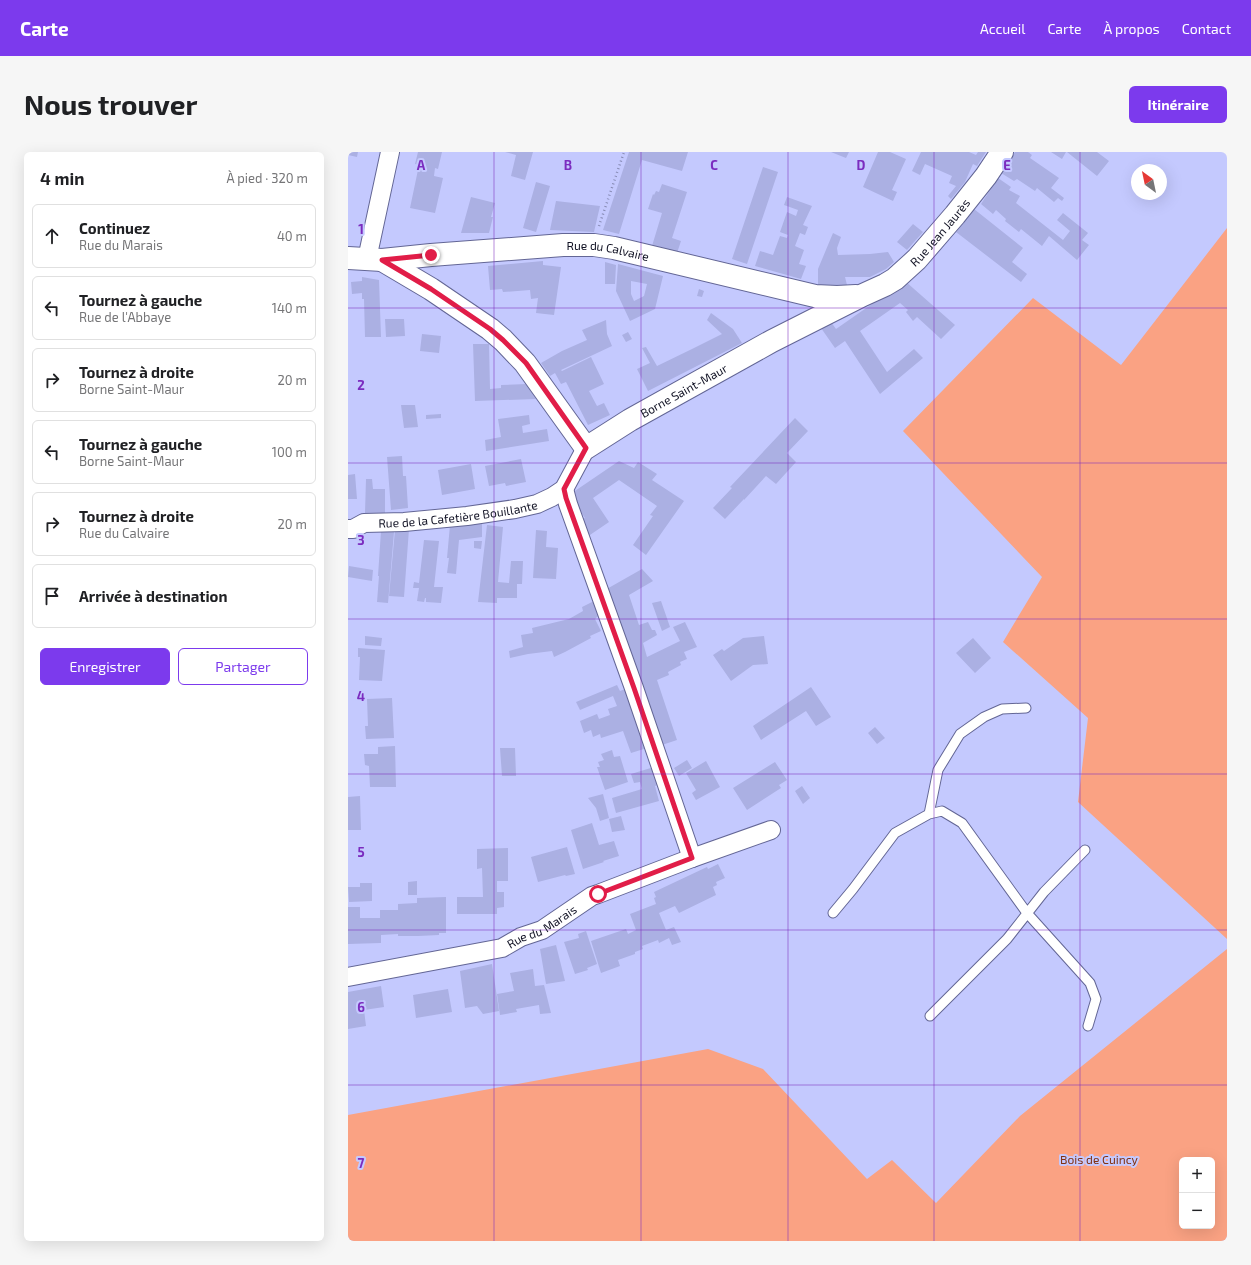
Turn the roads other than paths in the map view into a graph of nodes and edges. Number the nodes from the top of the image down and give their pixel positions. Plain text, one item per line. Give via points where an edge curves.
1 (390, 152) edge
2 (1002, 152) edge
3 (365, 259) edge
4 (801, 293) junction
5 (863, 295) junction
6 (783, 336) junction
7 (586, 448) junction
8 (564, 489) junction
9 (350, 532) edge
10 (1026, 708) dead end
11 (929, 814) junction
12 (771, 830) dead end
13 (1086, 850) dead end
14 (692, 858) junction
15 (833, 913) dead end
16 (1027, 913) junction
17 (348, 977) edge
18 (930, 1016) dead end
19 (1088, 1026) dead end

1 - 3 street
2 - 5 street, Rue Jean Jaurès via 986,176 917,260 894,280
3 - 4 street, Rue du Calvaire via 545,246 594,246 614,248
3 - 7 street via 431,289 503,340 526,363
4 - 5 street, Rue du Calvaire via 832,297
4 - 6 street, Borne Saint-Maur via 798,317
5 - 6 street, Borne Saint-Maur
6 - 7 street, Borne Saint-Maur via 630,420
7 - 8 street, Borne Saint-Maur
8 - 9 street, Rue de la Cafetière Bouillante via 545,501 515,509 451,518 364,523
8 - 14 street
10 - 11 lane via 1002,709 984,717 960,734 938,770
11 - 15 lane via 895,834
11 - 16 lane via 942,811 962,823
12 - 14 street, Rue du Marais
13 - 16 lane
14 - 17 street, Rue du Marais via 592,896 542,930 522,936 502,948
16 - 18 lane via 1006,939
16 - 19 lane via 1090,983 1096,999

